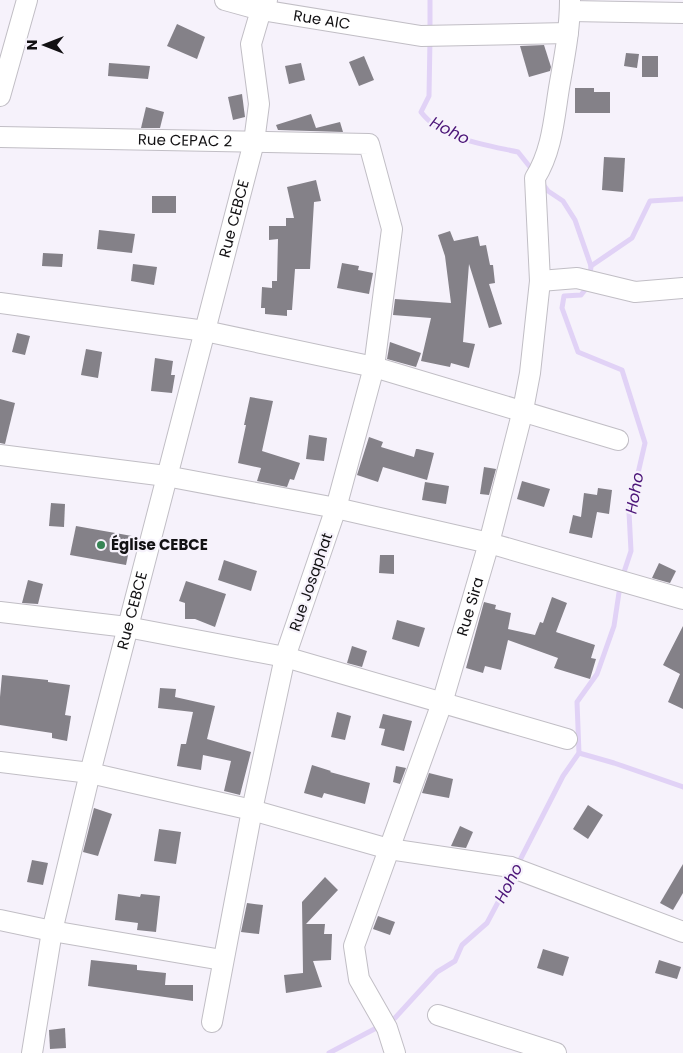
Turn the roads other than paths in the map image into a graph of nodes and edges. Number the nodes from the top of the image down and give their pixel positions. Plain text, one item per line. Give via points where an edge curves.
1 (27, 0) edge
2 (224, 0) edge
3 (264, 5) edge
4 (570, 6) edge
5 (683, 13) edge
6 (568, 33) junction
7 (0, 96) edge
8 (0, 137) edge
9 (254, 142) junction
10 (369, 144) joint
11 (540, 281) junction
12 (683, 288) edge
13 (0, 303) edge
14 (205, 331) junction
15 (374, 367) junction
16 (523, 410) junction
17 (618, 440) dead end
18 (0, 455) edge
19 (166, 476) junction
20 (336, 508) junction
21 (488, 543) junction
22 (683, 599) edge
23 (0, 612) edge
24 (127, 627) junction
25 (285, 657) junction
26 (442, 703) junction
27 (567, 739) dead end
28 (0, 762) edge
29 (90, 773) junction
30 (252, 810) junction
31 (389, 849) junction
32 (0, 920) edge
33 (52, 931) junction
34 (683, 932) edge
35 (222, 960) junction
36 (438, 1015) dead end
37 (212, 1022) dead end
38 (32, 1053) edge
39 (395, 1053) edge
40 (556, 1053) edge

1 - 7 street
2 - 3 street, Rue AIC
3 - 6 street, Rue AIC via 430,36
3 - 9 street, Rue CEBCE via 252,44 259,104
4 - 5 street
4 - 6 street
6 - 11 street, Rue Sira via 549,146 538,174
8 - 9 street, Rue CEPAC 2
9 - 10 street, Rue CEPAC 2
9 - 14 street, Rue CEBCE
10 - 15 street, Rue Josaphat via 392,229
11 - 12 street via 577,278 635,292
11 - 16 street, Rue Sira
13 - 14 street
14 - 15 street
14 - 19 street, Rue CEBCE
15 - 16 street
15 - 20 street, Rue Josaphat
16 - 17 street
16 - 21 street, Rue Sira
18 - 19 street
19 - 20 street
19 - 24 street, Rue CEBCE
20 - 21 street
20 - 25 street, Rue Josaphat
21 - 22 street
21 - 26 street, Rue Sira
23 - 24 street
24 - 25 street
24 - 29 street, Rue CEBCE
25 - 26 street
25 - 30 street, Rue Josaphat
26 - 27 street
26 - 31 street, Rue Sira
28 - 29 street
29 - 30 street
29 - 33 street, Rue CEBCE
30 - 31 street
30 - 35 street, Rue Josaphat
31 - 34 street via 516,868
31 - 39 street, Rue Sira via 354,946 359,979 384,1023
32 - 33 street
33 - 35 street
33 - 38 street, Rue CEBCE
35 - 37 street, Rue Josaphat
36 - 40 street

